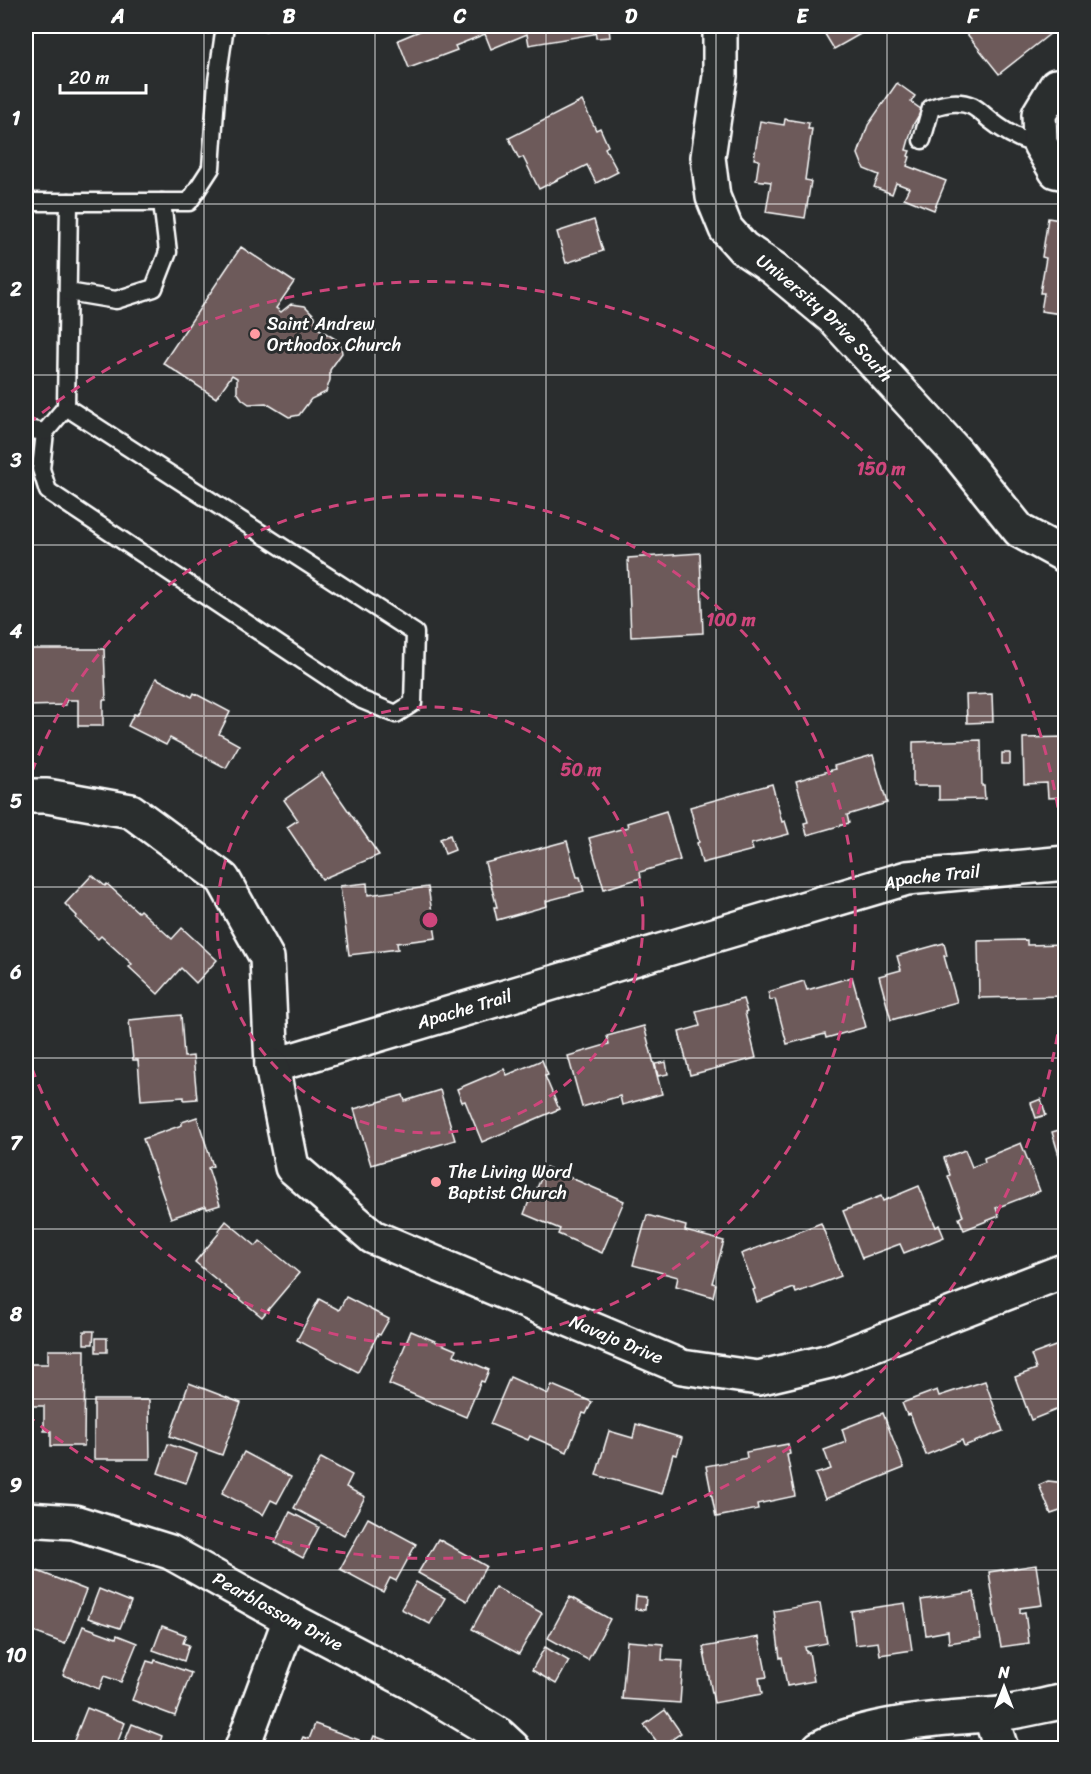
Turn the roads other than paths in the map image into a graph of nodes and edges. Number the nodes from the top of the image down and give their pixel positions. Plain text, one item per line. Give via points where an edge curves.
1 (225, 26) edge
2 (720, 26) edge
3 (1065, 87) edge
4 (922, 140) dead end
5 (1040, 144) junction
6 (1065, 173) edge
7 (26, 202) edge
8 (69, 202) junction
9 (162, 202) junction
10 (68, 292) junction
11 (66, 407) junction
12 (26, 429) edge
13 (45, 432) junction
14 (1065, 556) edge
15 (26, 796) edge
16 (1065, 864) edge
17 (272, 1066) junction
18 (1065, 1270) edge
19 (26, 1519) edge
20 (290, 1618) junction
21 (1065, 1701) edge
22 (990, 1715) junction
23 (242, 1749) edge
24 (513, 1749) edge
25 (819, 1749) edge
26 (1001, 1749) edge

1 - 9 lane via 211,168 189,202
2 - 14 street, University Drive South via 720,76 708,157 713,197 726,229 742,248 773,268 833,318 958,454 1020,531
3 - 5 street via 1056,86 1039,114
4 - 5 lane via 931,108 956,102 972,106 1027,142
5 - 6 street via 1056,171
7 - 8 lane
8 - 9 lane
8 - 10 lane
9 - 10 lane via 168,252 154,288 116,300
10 - 11 lane
11 - 13 lane
11 - 13 lane via 415,633 413,704 396,714 362,700 48,491 41,469
12 - 13 lane
15 - 17 street via 131,810 223,879 267,958
16 - 17 street, Apache Trail via 907,878
17 - 18 street, Navajo Drive via 292,1167 373,1237 682,1367 758,1378 830,1361
19 - 20 street, Pearblossom Drive via 74,1522 170,1552
20 - 23 street
20 - 24 street, Pearblossom Drive via 414,1684 499,1736
21 - 22 street
22 - 25 street via 902,1724 835,1740
22 - 26 street

